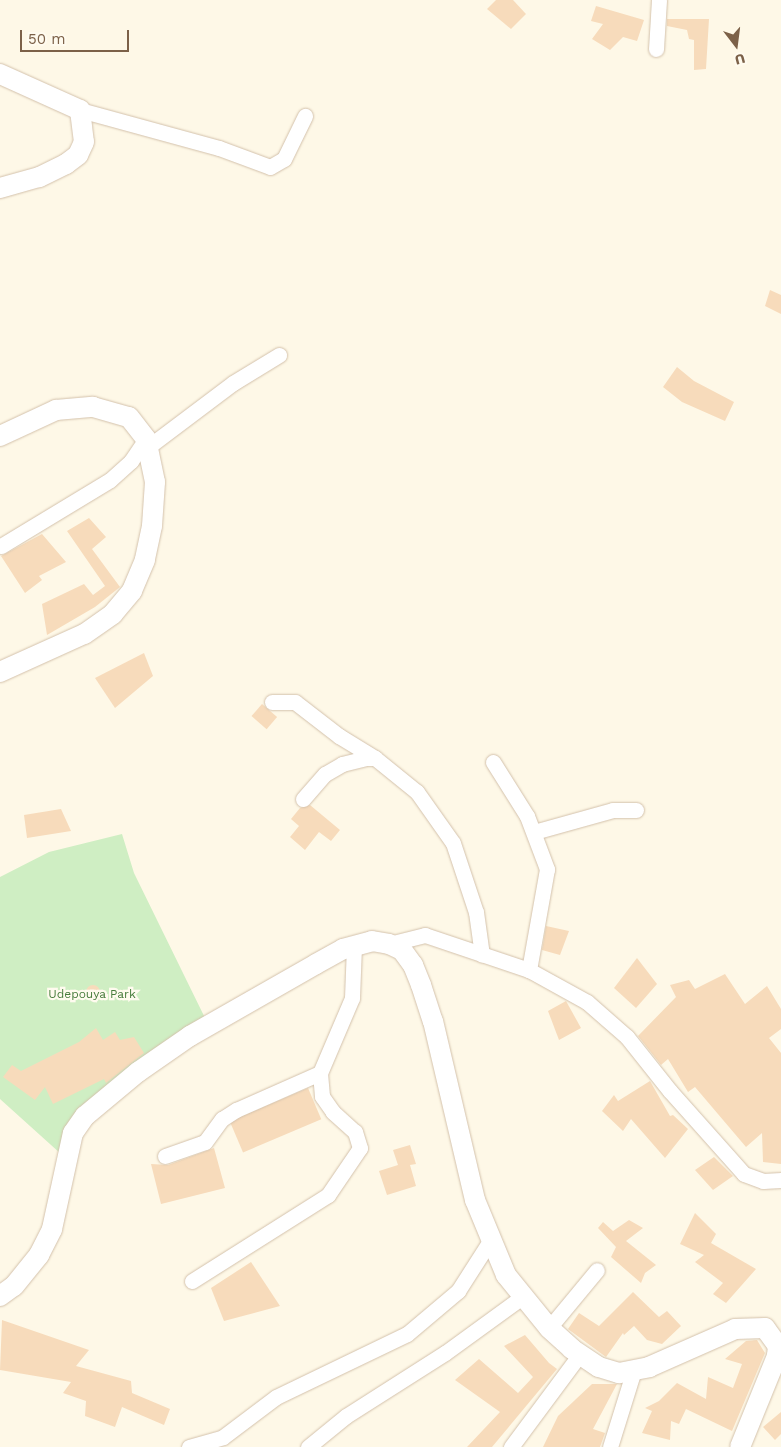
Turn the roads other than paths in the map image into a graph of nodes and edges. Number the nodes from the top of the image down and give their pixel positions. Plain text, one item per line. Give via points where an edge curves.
1 (659, 0) edge
2 (656, 50) dead end
3 (0, 74) edge
4 (80, 110) junction
5 (305, 116) dead end
6 (0, 188) edge
7 (278, 355) dead end
8 (0, 436) edge
9 (147, 443) junction
10 (1, 546) edge
11 (0, 672) edge
12 (272, 702) dead end
13 (375, 758) junction
14 (493, 762) dead end
15 (303, 799) dead end
16 (636, 810) dead end
17 (534, 832) junction
18 (389, 944) junction
19 (354, 947) junction
20 (482, 955) junction
21 (529, 970) junction
22 (320, 1073) junction
23 (165, 1156) dead end
24 (781, 1180) edge
25 (490, 1241) junction
26 (597, 1270) dead end
27 (192, 1281) dead end
28 (0, 1296) edge
29 (522, 1297) junction
30 (549, 1328) junction
31 (780, 1344) edge
32 (580, 1354) junction
33 (633, 1373) junction
34 (189, 1447) edge
35 (308, 1447) edge
36 (511, 1447) edge
37 (610, 1447) edge
38 (740, 1447) edge

1 - 2 street
3 - 4 street
4 - 5 street via 219,148 270,167 284,159
4 - 6 street via 84,142 78,155 39,177
7 - 9 street
8 - 9 street via 56,410 93,407 129,417
9 - 10 street via 110,480
9 - 11 street via 155,482 152,526 145,560 132,590 113,614 84,634
12 - 13 street via 296,702 339,736
13 - 15 street via 342,764 325,774
13 - 20 street via 418,792 453,843 476,912
14 - 17 street
16 - 17 street via 613,810
17 - 21 street via 547,868
18 - 19 street via 372,941
18 - 20 street via 424,935
18 - 25 street via 407,957 421,985 433,1021 475,1200
19 - 22 street via 352,998
19 - 28 street via 336,953 190,1036 138,1072 85,1116 72,1132 52,1229 39,1255 14,1286
20 - 21 street
21 - 24 street via 587,1002 615,1026 744,1174 763,1181
22 - 23 street via 236,1110 222,1119 205,1142
22 - 27 street via 322,1096 333,1112 355,1132 360,1148 328,1195
25 - 29 street via 499,1262
25 - 34 street via 458,1291 407,1334 276,1397 223,1437
26 - 30 street
29 - 30 street
29 - 35 street via 445,1353 346,1416
30 - 32 street
31 - 33 street via 765,1328 735,1329
31 - 38 street
32 - 33 street via 599,1367
32 - 36 street
33 - 37 street

